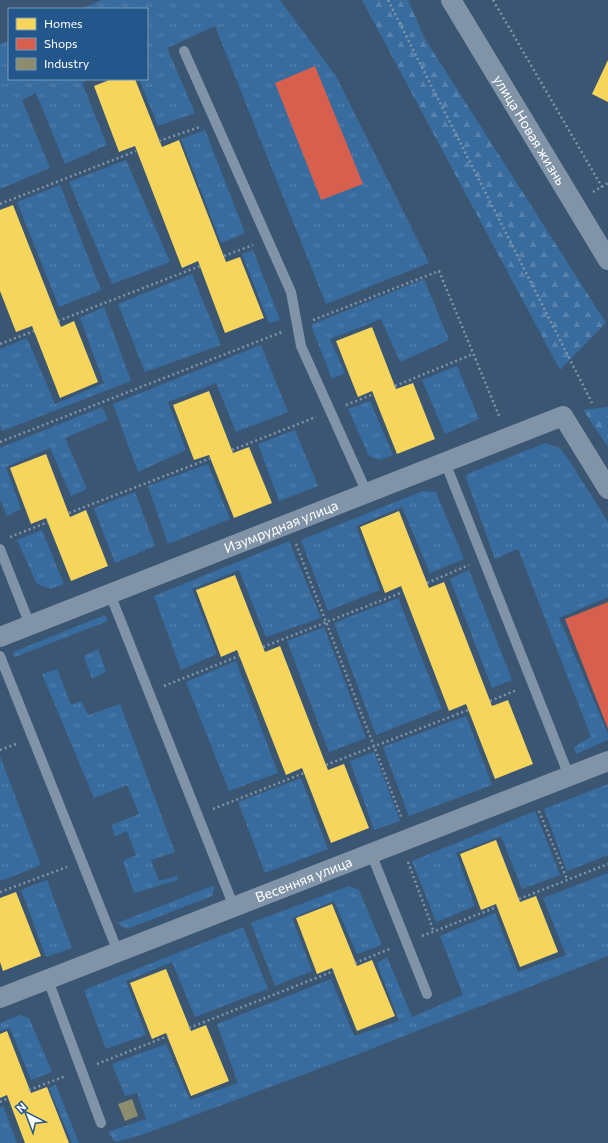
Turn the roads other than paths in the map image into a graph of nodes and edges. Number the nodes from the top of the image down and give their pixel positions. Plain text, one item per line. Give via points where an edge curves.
1 (451, 0) edge
2 (184, 50) dead end
3 (608, 260) edge
4 (445, 462) junction
5 (608, 489) edge
6 (367, 493) junction
7 (0, 549) edge
8 (110, 594) junction
9 (30, 625) junction
10 (0, 636) edge
11 (0, 656) edge
12 (608, 761) edge
13 (570, 776) junction
14 (371, 853) junction
15 (234, 907) junction
16 (118, 952) junction
17 (48, 980) junction
18 (428, 994) dead end
19 (0, 998) edge
20 (102, 1123) dead end

1 - 3 street, улица Новая жизнь
2 - 6 lane via 291,292 301,346
4 - 5 street, Изумрудная улица via 563,416
4 - 6 street, Изумрудная улица
4 - 13 lane
6 - 8 street, Изумрудная улица
7 - 9 lane
8 - 9 street, Изумрудная улица
8 - 15 lane
9 - 10 street, Изумрудная улица
11 - 16 lane
12 - 13 street, Весенняя улица
13 - 14 street, Весенняя улица
14 - 15 street, Весенняя улица
14 - 18 lane
15 - 16 street, Весенняя улица
16 - 17 street, Весенняя улица
17 - 19 street, Весенняя улица
17 - 20 lane

